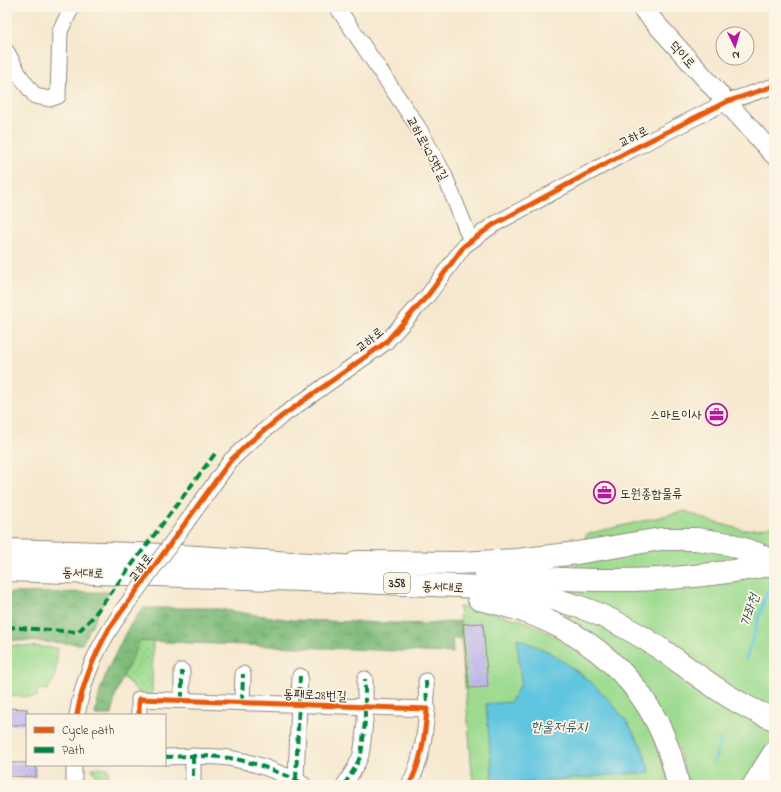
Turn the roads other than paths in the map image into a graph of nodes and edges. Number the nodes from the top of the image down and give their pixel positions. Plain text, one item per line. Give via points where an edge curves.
1 (72, 7) edge
2 (337, 7) edge
3 (640, 7) edge
4 (7, 52) edge
5 (13, 78) edge
6 (774, 86) edge
7 (726, 102) junction
8 (774, 155) edge
9 (471, 241) junction
10 (7, 550) edge
11 (252, 560) junction
12 (774, 563) edge
13 (7, 570) edge
14 (360, 582) junction
15 (182, 671) dead end
16 (243, 674) dead end
17 (300, 676) dead end
18 (365, 680) dead end
19 (426, 680) dead end
20 (182, 700) junction
21 (242, 702) junction
22 (300, 704) junction
23 (365, 706) junction
24 (427, 709) junction
25 (77, 714) edge
26 (139, 714) edge
27 (765, 715) edge
28 (774, 750) edge
29 (166, 756) edge
30 (193, 756) junction
31 (74, 766) edge
32 (774, 778) edge
33 (300, 782) edge
34 (74, 785) edge
35 (193, 785) edge
36 (344, 785) edge
37 (409, 785) edge
38 (678, 785) edge
39 (752, 785) edge
40 (770, 785) edge

1 - 5 street via 60,31 58,96 50,99 35,96
2 - 9 street, 교하로425번길 via 418,127 444,174
3 - 7 main road, 덕이로
4 - 5 street
6 - 7 street, 교하로
7 - 8 main road, 덕이로
7 - 9 street, 교하로 via 493,225
9 - 25 street, 교하로, bridge via 464,246 429,294 385,343 282,416 236,456 109,629 85,680
10 - 11 highway, 동서대로 / 358
11 - 12 highway, 동서대로 / 358 via 601,580 675,577
11 - 12 highway via 458,563 577,553 661,539 696,539 729,544 758,554
13 - 14 highway, 동서대로 / 358
14 - 27 highway, 동서대로 / 358 via 488,588 524,593 578,606 633,632 724,694
14 - 38 highway via 450,592 487,600 518,609 576,636 608,659 626,677 643,700 662,732
15 - 20 street
16 - 21 street
17 - 22 street, 동패로28번길
18 - 23 street, 동패로28번길
19 - 24 street
20 - 21 street, 동패로28번길
20 - 26 street, 동패로28번길 via 139,699
21 - 22 street, 동패로28번길
22 - 23 street, 동패로28번길
22 - 33 street, 동패로28번길
23 - 24 street, 동패로28번길
23 - 36 street, 동패로28번길 via 361,755
24 - 37 street via 419,761
28 - 39 main road
29 - 30 street, 동패로28번길
30 - 33 street, 동패로28번길 via 229,758 253,763
30 - 35 street
31 - 34 street
32 - 40 main road

